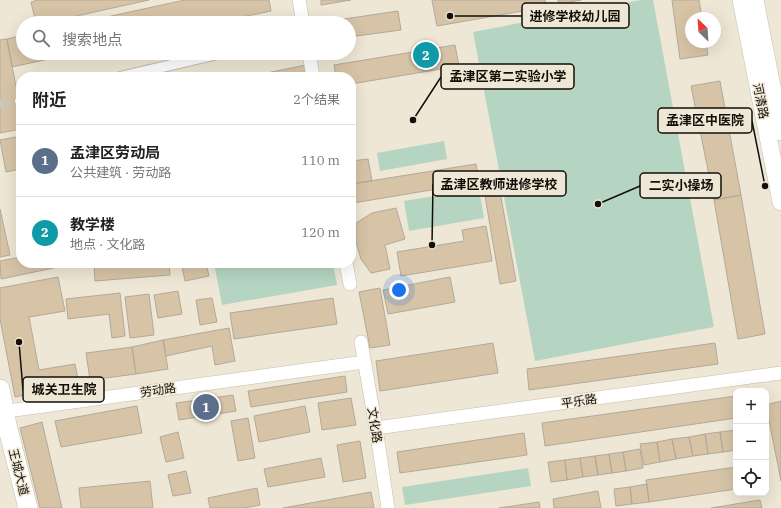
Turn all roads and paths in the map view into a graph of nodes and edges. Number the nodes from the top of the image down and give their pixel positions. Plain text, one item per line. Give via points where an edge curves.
1 (299, 0) edge
2 (741, 0) edge
3 (755, 0) edge
4 (302, 16) edge
5 (192, 60) edge
6 (310, 60) edge
7 (141, 72) edge
8 (312, 72) edge
9 (781, 132) edge
10 (781, 202) edge
11 (347, 268) edge
12 (350, 284) dead end
13 (361, 342) dead end
14 (364, 362) junction
15 (781, 373) edge
16 (0, 389) edge
17 (2, 412) edge
18 (376, 428) junction
19 (0, 434) edge
20 (18, 508) edge
21 (28, 508) edge
22 (388, 508) edge

1 - 4 street
2 - 10 street, 河清路
3 - 9 street, 河清路
5 - 7 street
6 - 8 street
11 - 12 street
13 - 14 street, 文化路
14 - 17 street, 劳动路
14 - 18 street, 文化路
15 - 18 street, 平乐路
16 - 17 main road, 王城大道
17 - 21 main road, 王城大道
18 - 22 street, 文化路
19 - 20 main road, 王城大道

